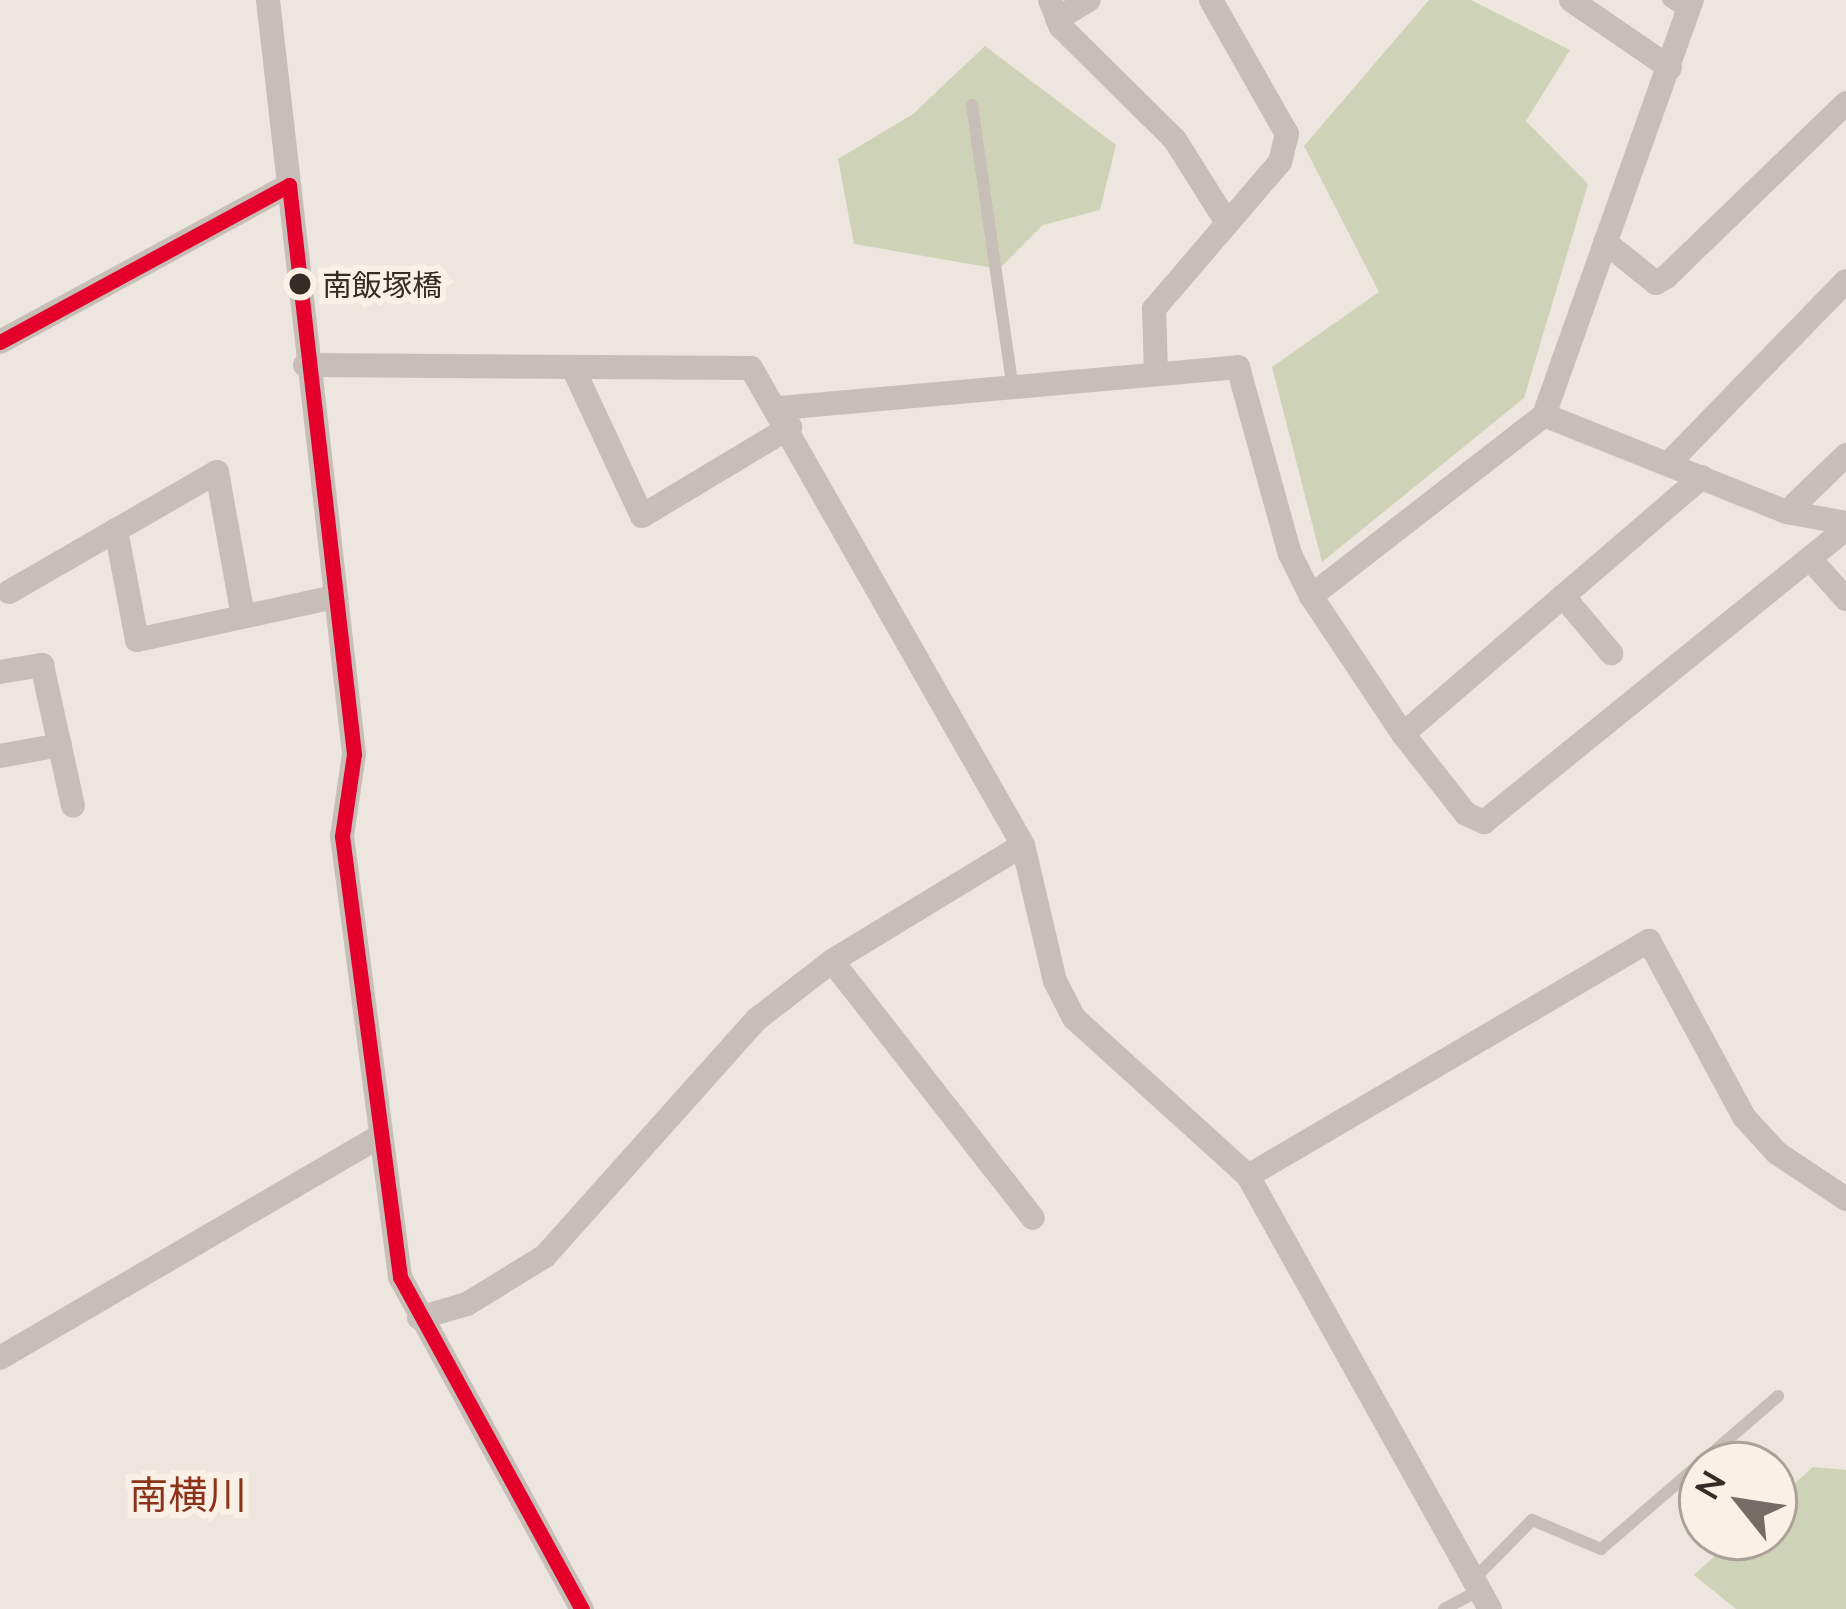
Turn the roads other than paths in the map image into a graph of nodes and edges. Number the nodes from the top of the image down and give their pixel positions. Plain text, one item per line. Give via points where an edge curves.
1 (268, 0) edge
2 (1089, 0) edge
3 (1210, 0) edge
4 (1570, 0) edge
5 (1682, 5) edge
6 (1054, 9) edge
7 (1670, 68) junction
8 (1846, 103) edge
9 (972, 105) dead end
10 (290, 185) junction
11 (1226, 221) junction
12 (1605, 242) junction
13 (1846, 280) edge
14 (0, 342) edge
15 (305, 365) junction
16 (573, 368) junction
17 (1156, 372) junction
18 (1013, 390) junction
19 (1544, 415) junction
20 (785, 418) junction
21 (1846, 455) edge
22 (1668, 464) junction
23 (1702, 476) junction
24 (1787, 512) junction
25 (1846, 526) edge
26 (116, 530) junction
27 (1810, 559) junction
28 (9, 592) dead end
29 (1311, 596) junction
30 (1563, 596) junction
31 (334, 597) junction
32 (1846, 599) edge
33 (243, 617) junction
34 (1611, 652) dead end
35 (0, 672) edge
36 (1402, 734) junction
37 (60, 745) junction
38 (0, 756) edge
39 (73, 806) dead end
40 (1023, 845) junction
41 (832, 962) junction
42 (378, 1137) junction
43 (1248, 1176) junction
44 (1846, 1199) edge
45 (1033, 1218) dead end
46 (419, 1318) junction
47 (0, 1358) edge
48 (1778, 1396) dead end
49 (1481, 1593) edge
50 (582, 1609) edge
51 (1444, 1609) edge

1 - 10 street
2 - 6 street
3 - 11 street via 1287,134 1280,162
4 - 7 street
5 - 7 street
6 - 11 street via 1175,140
7 - 12 street
8 - 12 street via 1656,283
9 - 18 lane
10 - 14 street
10 - 15 street
11 - 17 street via 1154,309
12 - 19 street
13 - 22 street
15 - 16 street
15 - 31 street
16 - 20 street via 751,368
16 - 20 street via 642,517
17 - 18 street
17 - 29 street via 1238,367 1290,554
18 - 20 street
19 - 22 street
19 - 29 street
20 - 40 street
21 - 24 street
22 - 23 street
23 - 24 street
23 - 30 street
24 - 25 street
25 - 27 street
26 - 28 street
26 - 33 street via 137,640
26 - 33 street via 217,472
27 - 32 street
27 - 36 street via 1484,822 1466,814
29 - 36 street
30 - 34 street
30 - 36 street
31 - 33 street
31 - 42 street via 354,754 342,836
35 - 37 street via 42,665
37 - 38 street
37 - 39 street
40 - 41 street
40 - 43 street via 1055,981 1074,1018
41 - 45 street
41 - 46 street via 757,1019 544,1256 467,1304
42 - 46 street via 400,1277
42 - 47 street
43 - 44 street via 1649,941 1744,1117 1777,1154
43 - 49 street
46 - 50 street
48 - 49 lane via 1601,1549 1532,1520
49 - 51 lane

